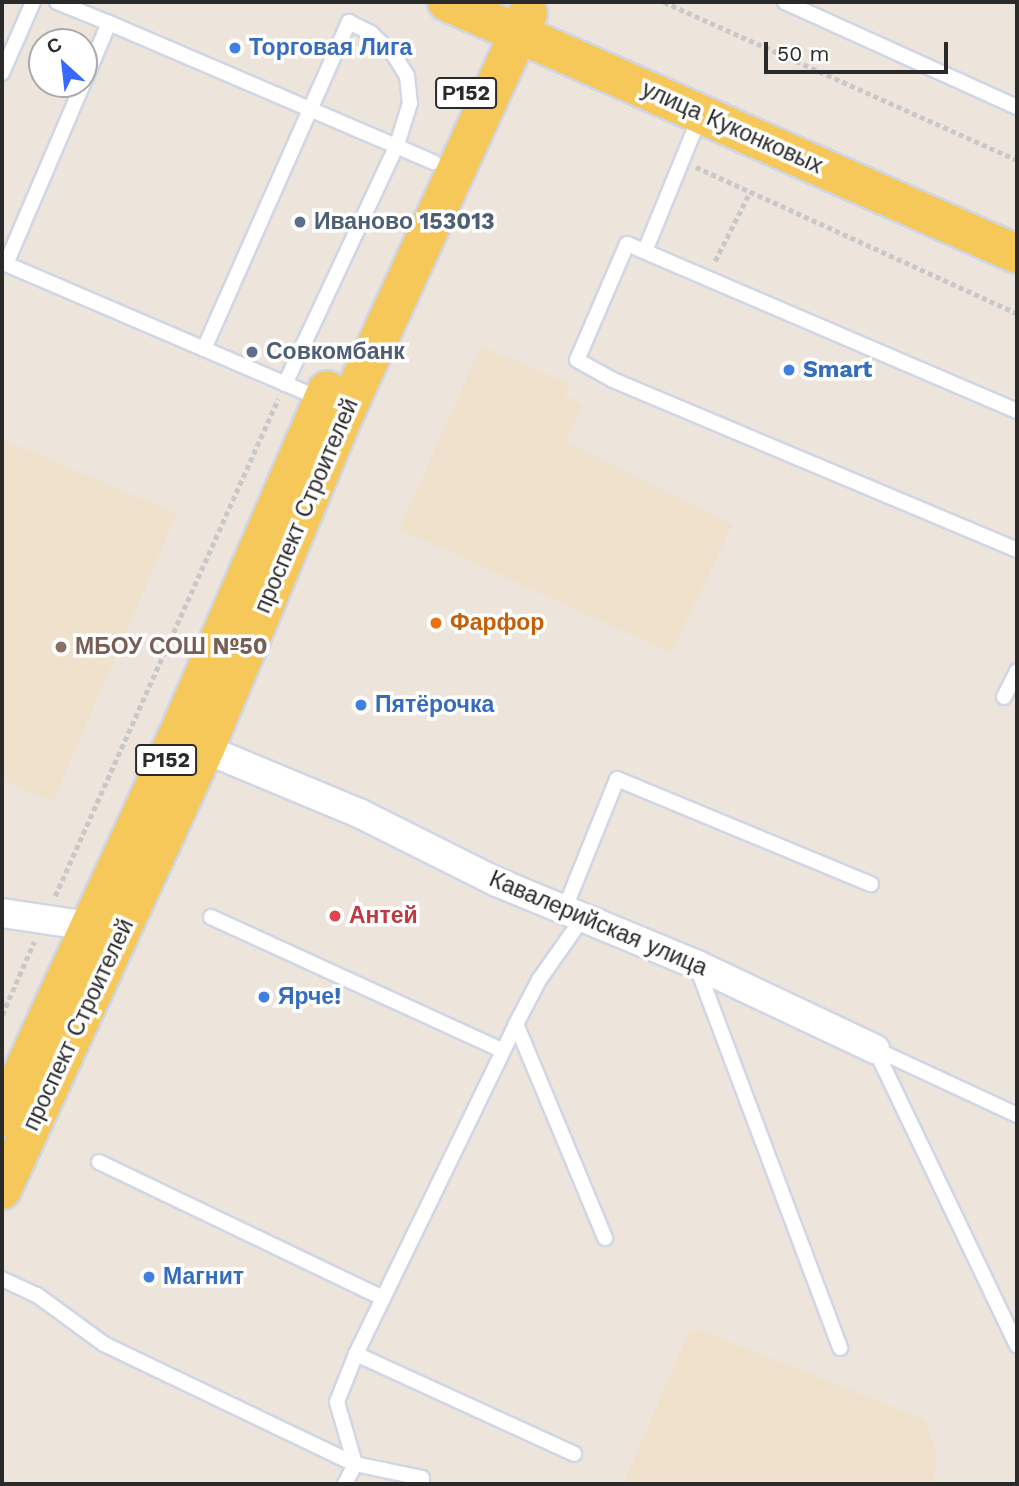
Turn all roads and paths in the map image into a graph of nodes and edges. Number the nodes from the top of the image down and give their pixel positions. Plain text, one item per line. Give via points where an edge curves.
1 (33, 2) edge
2 (57, 2) edge
3 (447, 2) edge
4 (664, 2) edge
5 (785, 2) edge
6 (510, 15) edge
7 (109, 23) junction
8 (98, 49) edge
9 (2, 73) edge
10 (78, 98) edge
11 (1017, 107) edge
12 (313, 109) junction
13 (701, 114) junction
14 (397, 145) junction
15 (1017, 160) edge
16 (682, 161) junction
17 (434, 162) junction
18 (750, 192) junction
19 (1017, 228) edge
20 (645, 251) junction
21 (1017, 254) edge
22 (707, 278) junction
23 (1017, 313) edge
24 (204, 349) junction
25 (285, 384) junction
26 (322, 400) junction
27 (1017, 411) edge
28 (1017, 550) edge
29 (1017, 671) edge
30 (1004, 697) dead end
31 (190, 744) junction
32 (871, 884) dead end
33 (574, 912) junction
34 (2, 913) edge
35 (211, 917) dead end
36 (44, 919) junction
37 (104, 933) junction
38 (697, 965) junction
39 (2, 1015) edge
40 (516, 1024) junction
41 (875, 1049) junction
42 (502, 1050) junction
43 (1017, 1115) edge
44 (2, 1117) edge
45 (99, 1162) dead end
46 (2, 1190) edge
47 (605, 1238) dead end
48 (2, 1279) edge
49 (383, 1298) junction
50 (1017, 1346) edge
51 (840, 1348) dead end
52 (356, 1354) junction
53 (574, 1454) dead end
54 (355, 1464) junction
55 (345, 1484) edge
56 (422, 1484) edge

1 - 9 lane
2 - 7 lane
3 - 6 main road, улица Куконковых
4 - 15 path
5 - 11 lane
6 - 13 main road, улица Куконковых
6 - 17 main road, проспект Строителей / Р152
6 - 19 main road, улица Куконковых
6 - 31 main road, проспект Строителей / Р152 via 346,411
7 - 8 lane
7 - 12 lane
10 - 24 lane via 6,264
12 - 14 lane
12 - 14 lane via 349,22 371,33 407,76 410,103
12 - 24 lane
13 - 16 lane
13 - 21 main road, улица Куконковых
14 - 17 lane
14 - 25 lane
16 - 18 path
16 - 20 lane
17 - 26 main road, проспект Строителей / Р152
18 - 22 path
18 - 23 path
20 - 22 lane
20 - 28 lane via 627,244 578,360 613,380
22 - 27 lane
24 - 25 lane
25 - 26 lane
25 - 36 path
26 - 31 main road, проспект Строителей / Р152
29 - 30 lane
31 - 33 street, Кавалерийская улица via 359,813 497,882
31 - 37 main road, проспект Строителей / Р152
32 - 33 lane via 617,779
33 - 38 street, Кавалерийская улица
33 - 40 lane
34 - 36 street
35 - 42 lane
36 - 37 street
36 - 39 path
37 - 44 main road, проспект Строителей / Р152
37 - 46 main road, проспект Строителей / Р152
38 - 41 street, Кавалерийская улица
38 - 51 lane
40 - 42 lane
40 - 47 lane
41 - 43 lane, Кавалерийская улица
41 - 50 lane
42 - 49 lane
45 - 49 lane
48 - 54 lane via 37,1295 104,1344
49 - 52 lane
52 - 53 lane
52 - 54 lane via 337,1402
54 - 55 lane
54 - 56 lane via 422,1478

